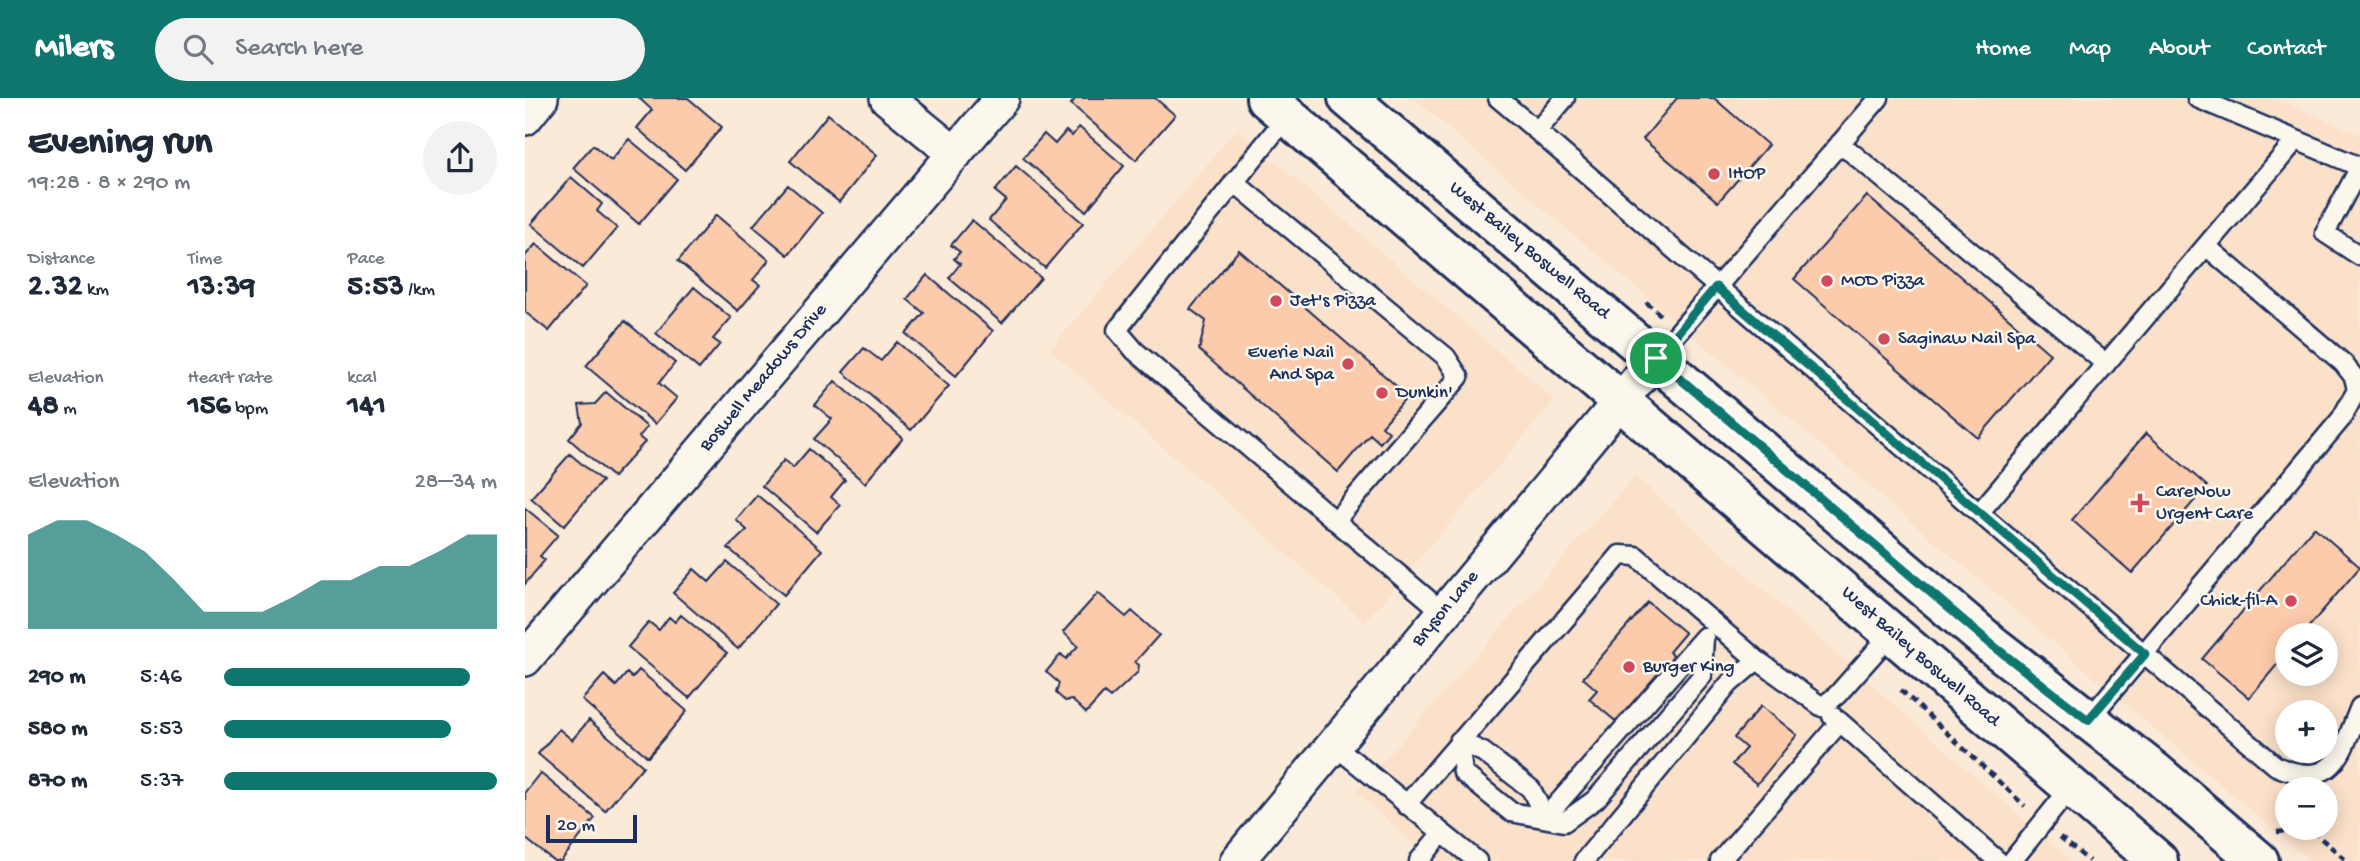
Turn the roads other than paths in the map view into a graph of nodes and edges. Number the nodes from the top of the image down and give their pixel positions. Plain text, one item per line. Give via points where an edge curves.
1 (541, 98) edge
2 (887, 98) edge
3 (1002, 98) edge
4 (1348, 98) edge
5 (1498, 98) edge
6 (1565, 98) edge
7 (1879, 98) edge
8 (2197, 98) edge
9 (1276, 107) edge
10 (525, 118) edge
11 (1537, 131) junction
12 (2296, 140) junction
13 (1840, 143) junction
14 (955, 155) junction
15 (2360, 167) edge
16 (1234, 182) junction
17 (2206, 246) junction
18 (2360, 256) edge
19 (1716, 287) junction
20 (1656, 358) junction
21 (2106, 364) junction
22 (1621, 402) junction
23 (1979, 513) junction
24 (1335, 521) junction
25 (1443, 612) junction
26 (1709, 631) junction
27 (1892, 633) junction
28 (2145, 654) junction
29 (525, 659) edge
30 (1757, 660) junction
31 (2360, 706) edge
32 (1822, 707) junction
33 (2088, 720) junction
34 (1840, 722) junction
35 (1459, 741) junction
36 (1334, 745) junction
37 (2072, 786) junction
38 (1406, 805) junction
39 (1545, 818) junction
40 (1441, 834) junction
41 (1237, 861) edge
42 (1419, 861) edge
43 (1477, 861) edge
44 (1584, 861) edge
45 (1720, 861) edge
46 (1998, 861) edge
47 (2012, 861) edge
48 (2158, 861) edge
49 (2259, 861) edge

1 - 10 street
2 - 14 street
3 - 14 street, Boswell Meadows Drive
4 - 20 main road, West Bailey Boswell Road
5 - 11 lane
6 - 11 lane
7 - 13 lane
8 - 12 lane
9 - 16 lane
9 - 22 main road, West Bailey Boswell Road
11 - 19 lane
12 - 15 lane
12 - 17 lane
13 - 19 lane
13 - 21 lane
14 - 29 street, Boswell Meadows Drive
15 - 18 lane via 2325,233
16 - 24 lane via 1117,330 1135,351
16 - 24 lane via 1446,357 1459,377
17 - 21 lane
17 - 28 lane via 2343,363 2357,390 2341,419
19 - 20 lane
19 - 23 lane
20 - 22 street, Bryson Lane
20 - 33 main road, West Bailey Boswell Road via 1991,644
21 - 23 lane
22 - 25 street, Bryson Lane
22 - 27 main road, West Bailey Boswell Road
23 - 28 lane
24 - 25 lane
25 - 36 street, Bryson Lane
26 - 30 lane
26 - 35 lane via 1636,556 1620,555
26 - 39 lane
26 - 39 lane via 1702,676 1646,743 1596,799 1564,822
27 - 32 lane
27 - 37 main road, West Bailey Boswell Road
28 - 31 lane via 2276,766 2298,775 2329,769 2339,758
28 - 33 lane
30 - 32 lane
30 - 44 lane via 1729,684
32 - 34 lane
33 - 49 main road, West Bailey Boswell Road
34 - 45 lane
34 - 46 lane
35 - 38 lane
35 - 39 lane via 1483,752 1531,789
35 - 39 lane via 1462,773 1511,812
36 - 38 lane
36 - 41 street, Bryson Lane
37 - 47 lane
37 - 48 main road, West Bailey Boswell Road
38 - 40 lane
40 - 42 lane
40 - 43 lane

